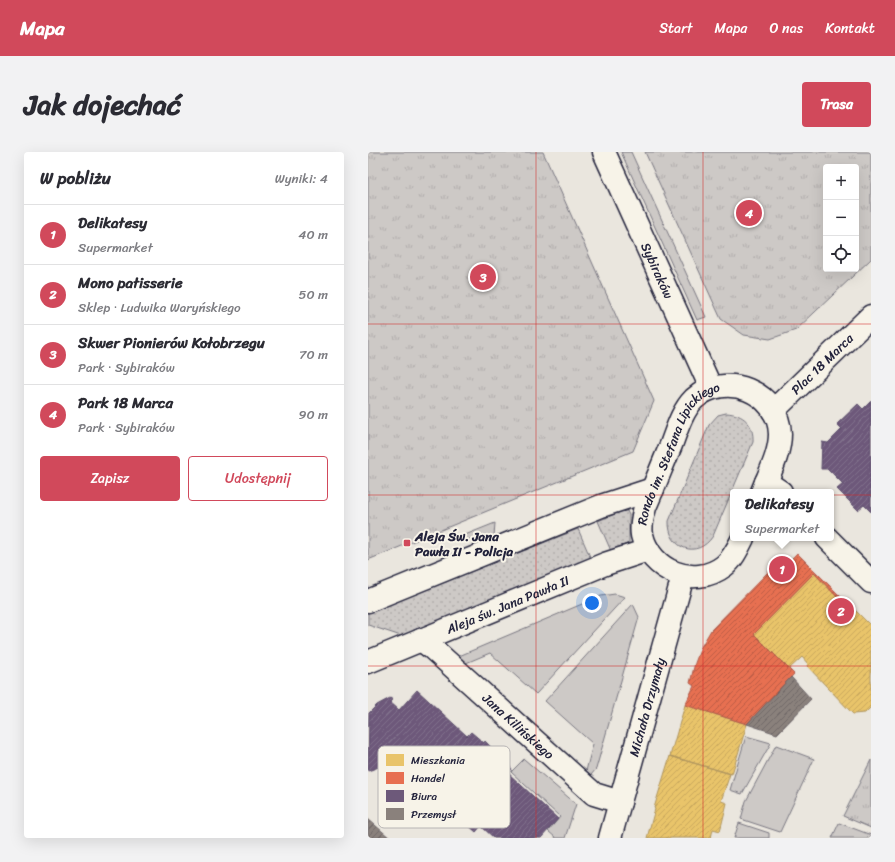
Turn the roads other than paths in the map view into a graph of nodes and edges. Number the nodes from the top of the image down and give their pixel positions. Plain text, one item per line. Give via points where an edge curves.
1 (604, 152) edge
2 (871, 316) edge
3 (711, 388) junction
4 (773, 411) junction
5 (653, 489) junction
6 (769, 489) edge
7 (741, 541) edge
8 (830, 541) edge
9 (648, 550) junction
10 (683, 576) junction
11 (871, 582) edge
12 (368, 601) edge
13 (421, 640) junction
14 (368, 662) edge
15 (620, 802) junction
16 (610, 838) edge

1 - 3 street, Sybiraków
2 - 4 street, Plac 18 Marca
3 - 4 street, Rondo im. Stefana Lipickiego via 726,385 750,390 763,398
3 - 5 street, Rondo im. Stefana Lipickiego via 685,410
4 - 6 street, Rondo im. Stefana Lipickiego via 779,424 779,447
5 - 9 street, Rondo im. Stefana Lipickiego via 642,520 642,534
5 - 12 street via 601,506
7 - 10 street, Rondo im. Stefana Lipickiego via 724,566 711,573
8 - 11 street
9 - 10 street, Rondo im. Stefana Lipickiego via 662,567
9 - 13 street, Aleja św. Jana Pawła II via 604,564
10 - 15 street, Michała Drzymały
13 - 14 street, Aleja św. Jana Pawła II
13 - 15 street, Jana Kilińskiego via 594,794
15 - 16 street, Michała Drzymały

